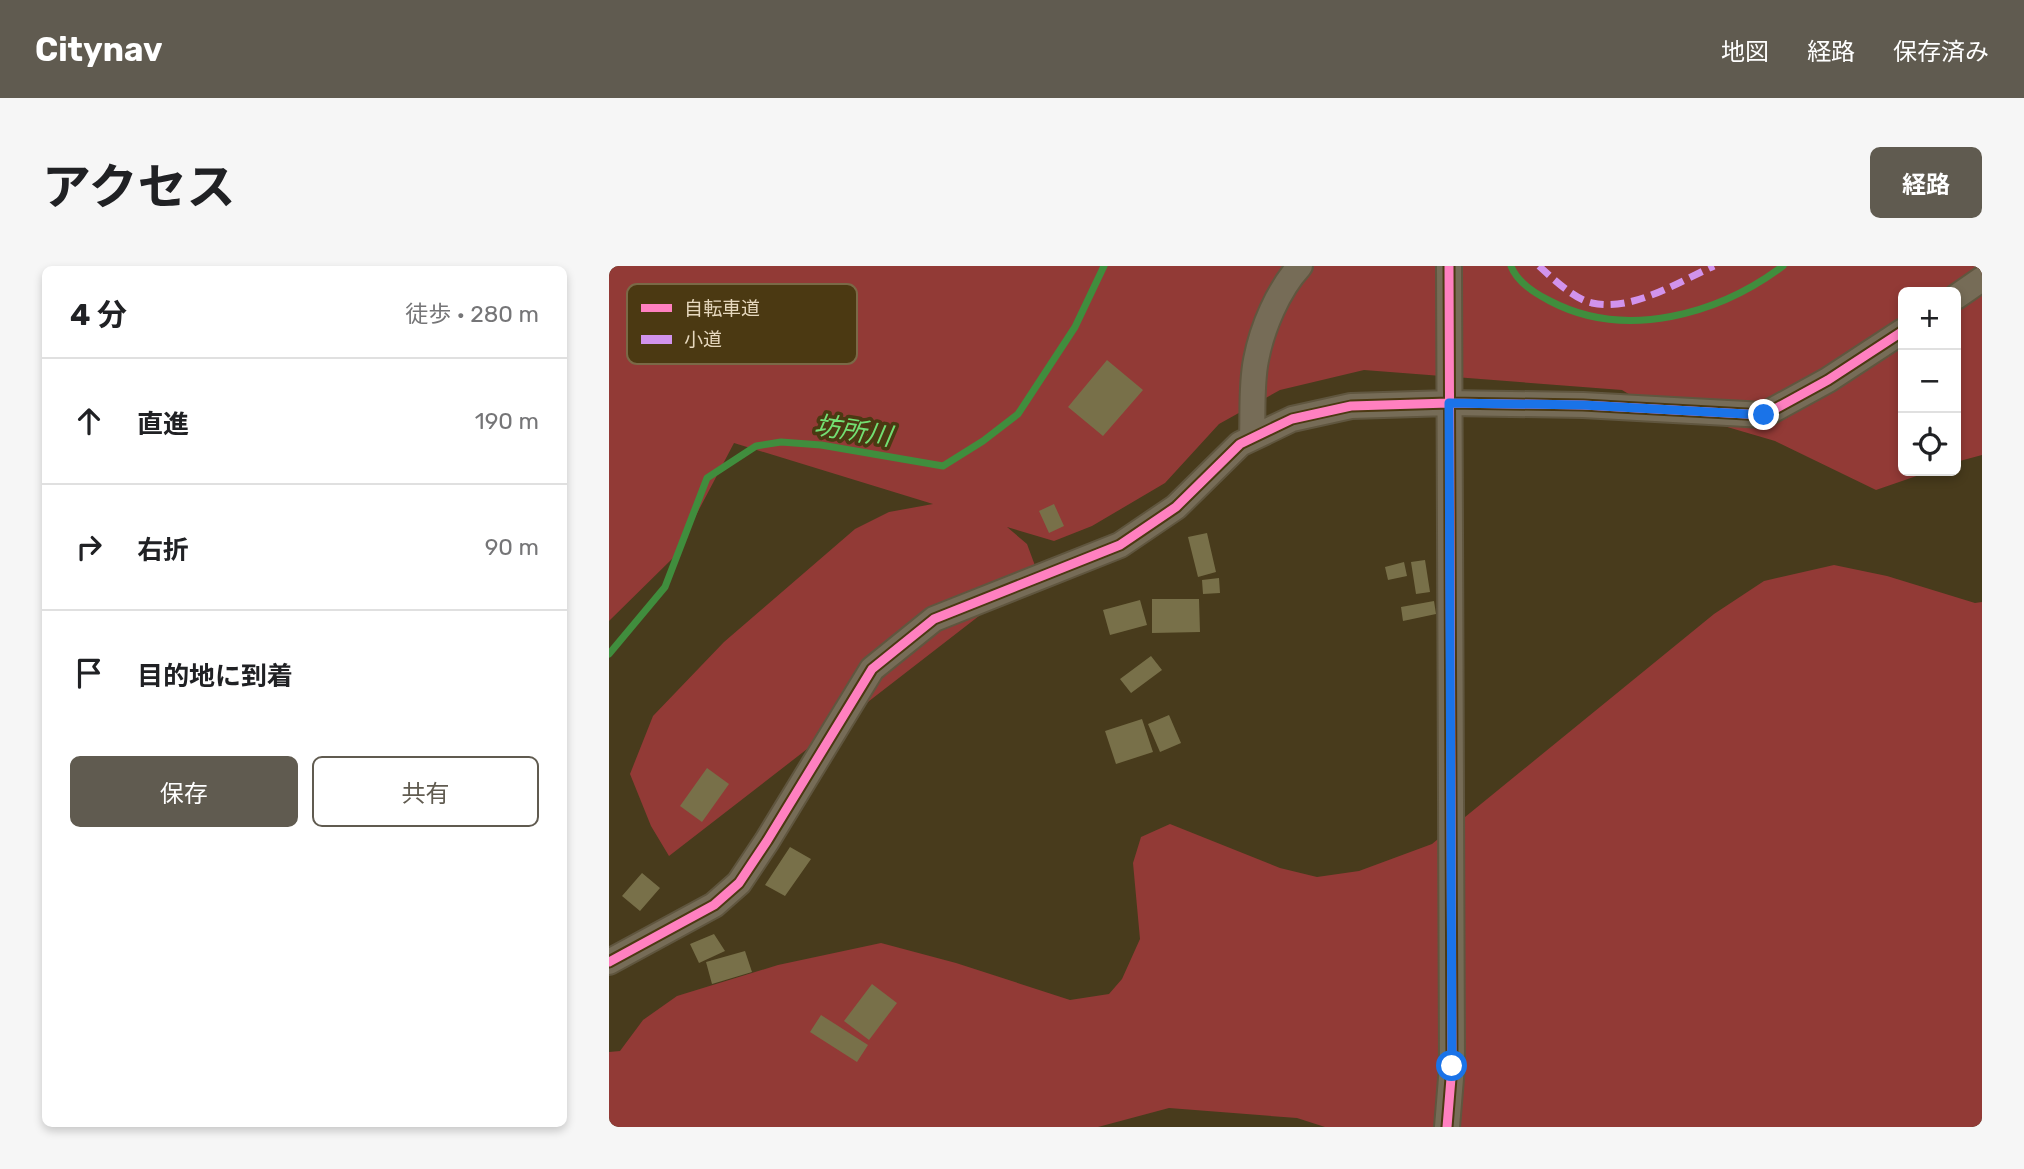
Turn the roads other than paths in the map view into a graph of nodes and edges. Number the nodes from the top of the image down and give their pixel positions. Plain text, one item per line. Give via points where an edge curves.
1 (1300, 266) edge
2 (1449, 266) edge
3 (1982, 279) edge
4 (1961, 294) edge
5 (1898, 334) edge
6 (1449, 403) junction
7 (1252, 438) junction
8 (609, 962) edge
9 (1447, 1127) edge

1 - 7 street via 1280,293 1256,361
2 - 6 street
3 - 4 street
5 - 6 street via 1764,415
6 - 7 street via 1351,406 1292,419
6 - 9 street via 1452,1066
7 - 8 street via 1240,444 1176,506 1119,545 934,619 872,669 739,883 714,905

